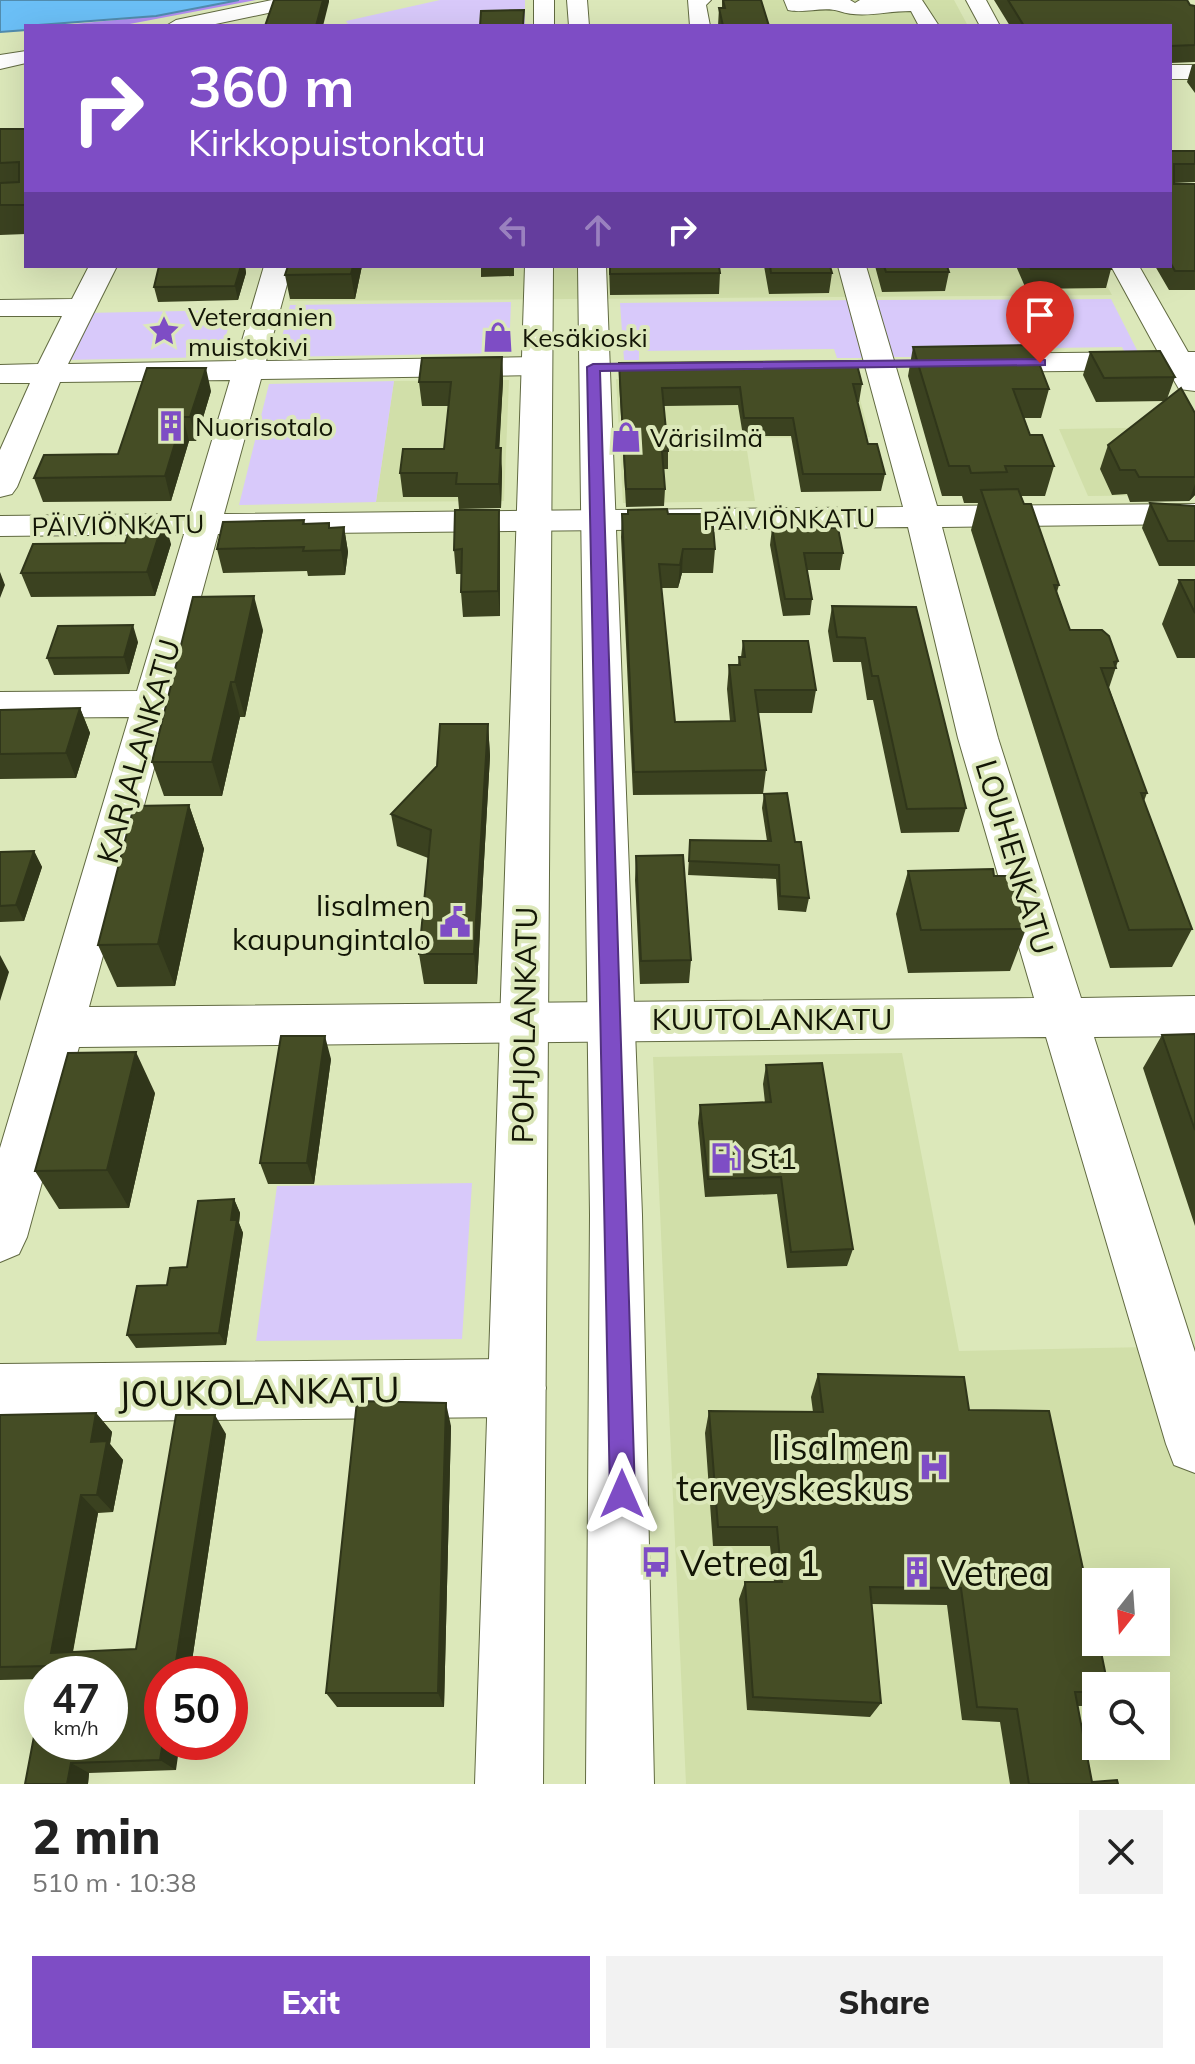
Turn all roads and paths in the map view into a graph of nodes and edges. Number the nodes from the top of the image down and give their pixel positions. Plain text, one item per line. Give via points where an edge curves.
1 (301, 0) edge
2 (544, 0) edge
3 (577, 0) edge
4 (701, 0) edge
5 (976, 0) edge
6 (784, 12) edge
7 (186, 24) edge
8 (544, 24) edge
9 (579, 24) edge
10 (700, 24) edge
11 (928, 24) edge
12 (989, 24) edge
13 (24, 57) edge
14 (0, 62) edge
15 (1172, 72) edge
16 (1195, 72) edge
17 (102, 268) edge
18 (277, 268) edge
19 (539, 268) edge
20 (592, 268) edge
21 (853, 268) edge
22 (1126, 268) edge
23 (80, 307) junction
24 (0, 308) edge
25 (1187, 361) edge
26 (951, 363) edge
27 (537, 366) junction
28 (250, 370) junction
29 (52, 373) junction
30 (0, 374) edge
31 (1195, 391) edge
32 (0, 487) edge
33 (1195, 514) edge
34 (923, 518) junction
35 (534, 522) junction
36 (596, 523) junction
37 (202, 524) junction
38 (0, 526) edge
39 (152, 704) junction
40 (0, 705) edge
41 (1195, 1016) edge
42 (1065, 1017) junction
43 (609, 1020) junction
44 (523, 1021) junction
45 (60, 1027) junction
46 (0, 1237) edge
47 (517, 1388) junction
48 (0, 1393) edge
49 (1195, 1444) edge
50 (509, 1784) edge
51 (620, 1784) edge

1 - 7 street
2 - 8 street
3 - 9 street
4 - 10 street via 696,3
5 - 12 street
6 - 11 street via 795,6 866,10 864,5 918,5
13 - 14 street
15 - 16 street
17 - 23 street
18 - 28 street, KARJALANKATU
19 - 27 street, POHJOLANKATU
20 - 36 street via 611,367
21 - 34 street, LOUHENKATU
22 - 25 street
23 - 24 street
23 - 29 street
25 - 26 street
25 - 31 street
27 - 28 street
27 - 35 street, POHJOLANKATU
28 - 29 street
28 - 37 street, KARJALANKATU
29 - 30 street
29 - 32 street
33 - 34 street, PÄIVIÖNKATU
34 - 36 street, PÄIVIÖNKATU
34 - 42 street, LOUHENKATU via 978,738
35 - 36 street, PÄIVIÖNKATU
35 - 37 street, PÄIVIÖNKATU
35 - 44 street, POHJOLANKATU
36 - 43 street
37 - 38 street, PÄIVIÖNKATU
37 - 39 street, KARJALANKATU
39 - 40 street
39 - 45 street, KARJALANKATU
41 - 42 street, KUUTOLANKATU
42 - 43 street, KUUTOLANKATU
42 - 49 street, LOUHENKATU
43 - 44 street, KUUTOLANKATU
43 - 51 street via 621,1340
44 - 45 street, KUUTOLANKATU
44 - 47 street, POHJOLANKATU
45 - 46 street, KARJALANKATU
47 - 48 street, JOUKOLANKATU
47 - 50 street, POHJOLANKATU

